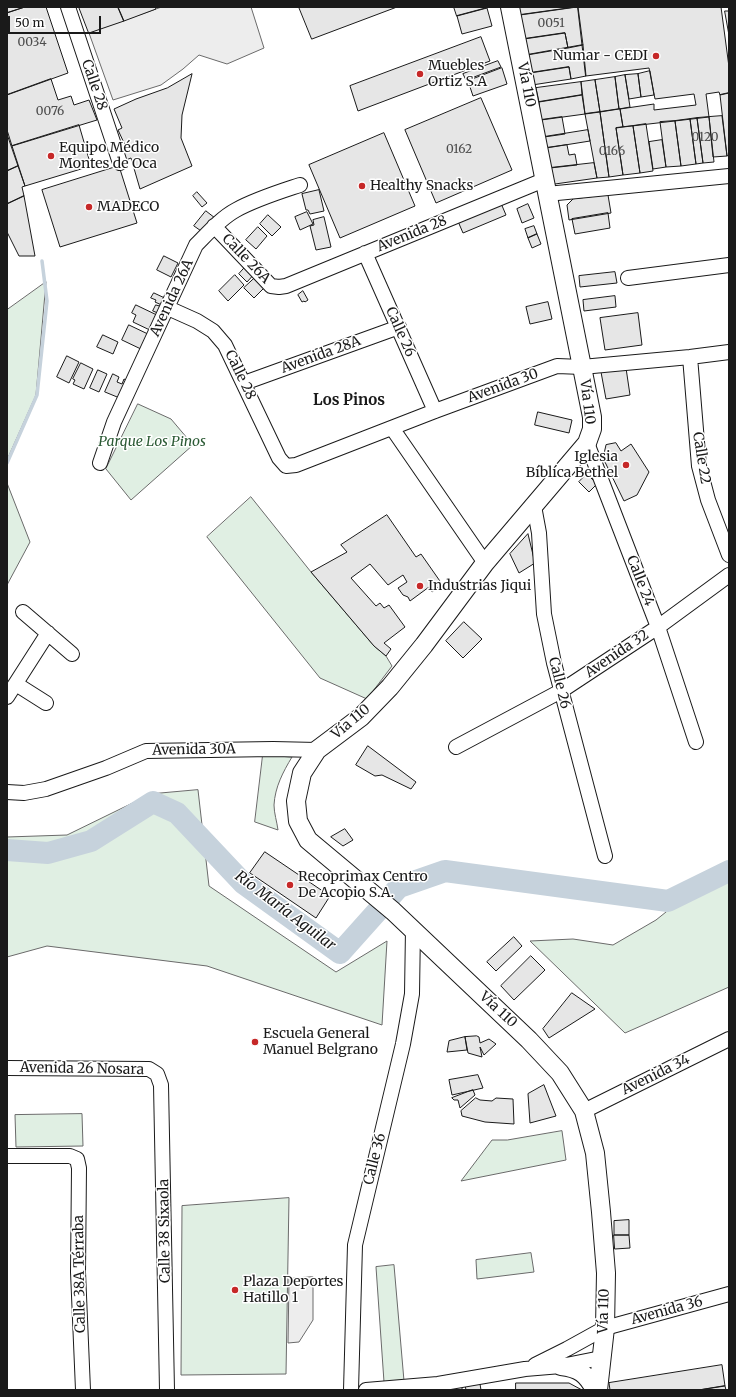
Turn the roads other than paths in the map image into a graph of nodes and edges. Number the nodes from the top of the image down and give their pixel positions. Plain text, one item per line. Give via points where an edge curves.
1 (68, 7) edge
2 (510, 7) edge
3 (120, 163) dead end
4 (728, 180) edge
5 (300, 185) dead end
6 (545, 187) junction
7 (214, 226) junction
8 (365, 253) junction
9 (729, 264) edge
10 (628, 278) dead end
11 (279, 287) joint
12 (168, 308) junction
13 (399, 327) junction
14 (729, 352) edge
15 (690, 357) junction
16 (582, 366) junction
17 (244, 382) junction
18 (435, 411) junction
19 (392, 428) junction
20 (587, 443) junction
21 (100, 463) dead end
22 (286, 466) joint
23 (534, 506) junction
24 (729, 554) edge
25 (485, 563) junction
26 (729, 575) edge
27 (23, 612) dead end
28 (658, 627) junction
29 (48, 633) junction
30 (72, 654) dead end
31 (16, 684) junction
32 (561, 691) junction
33 (7, 697) edge
34 (46, 703) dead end
35 (696, 742) dead end
36 (456, 747) dead end
37 (317, 750) junction
38 (7, 792) edge
39 (605, 856) dead end
40 (413, 929) junction
41 (729, 1039) edge
42 (7, 1068) edge
43 (157, 1074) joint
44 (584, 1111) junction
45 (7, 1156) edge
46 (729, 1294) edge
47 (604, 1328) junction
48 (601, 1358) junction
49 (561, 1366) junction
50 (525, 1369) junction
51 (432, 1387) edge
52 (83, 1390) edge
53 (167, 1390) edge
54 (351, 1390) edge
55 (366, 1390) edge
56 (596, 1390) edge

1 - 3 street, Calle 28
2 - 6 main road, Vía 110
4 - 6 street, Avenida 28
5 - 7 street, Avenida 26A via 235,210
6 - 8 street, Avenida 28
6 - 16 main road, Vía 110
7 - 11 street, Calle 26A via 271,286
7 - 12 street, Avenida 26A via 196,245
8 - 11 street, Avenida 28
8 - 13 street, Calle 26
9 - 10 street
12 - 17 street, Calle 28 via 213,331 225,345
12 - 21 street, Avenida 26A via 114,422
13 - 17 street, Avenida 28A
13 - 18 street, Calle 26
14 - 15 street, Avenida 30
15 - 16 street, Avenida 30
15 - 24 street, Calle 22 via 699,466 708,500
16 - 18 street, Avenida 30 via 557,366
16 - 20 main road, Vía 110 via 592,417 592,428
17 - 22 street, Calle 28 via 279,458
18 - 19 street, Avenida 30
19 - 22 street, Avenida 30 via 296,465
19 - 25 street
20 - 23 main road, Vía 110
20 - 28 street, Calle 24
23 - 25 main road, Vía 110
23 - 32 street, Calle 26 via 539,533 544,614
25 - 37 main road, Vía 110 via 390,687 361,717
26 - 28 street, Avenida 32
27 - 29 street
28 - 32 street, Avenida 32
28 - 35 street, Calle 24
29 - 30 street
29 - 31 street
31 - 33 street
31 - 34 street
32 - 36 street, Avenida 32
32 - 39 street, Calle 26
37 - 38 street, Avenida 30A via 146,751 46,789 24,793
37 - 40 main road, Vía 110 via 302,773 296,801 298,821 308,840
40 - 44 main road, Vía 110 via 534,1045 560,1073
40 - 54 street, Calle 36 via 412,994 355,1245
41 - 44 street, Avenida 34
42 - 43 street, Avenida 26 Nosara via 149,1069
43 - 53 street, Calle 38 Sixaola via 161,1085
44 - 47 main road, Vía 110 via 594,1153 601,1212 606,1273
45 - 52 street, Calle 38A Térraba via 70,1156 77,1159
46 - 47 street, Avenida 36
47 - 48 main road, Vía 110
47 - 50 street, Avenida 36 via 547,1360
48 - 49 street
48 - 56 main road, Vía 110
49 - 50 street
49 - 56 main road via 583,1373
50 - 51 street
51 - 55 street

